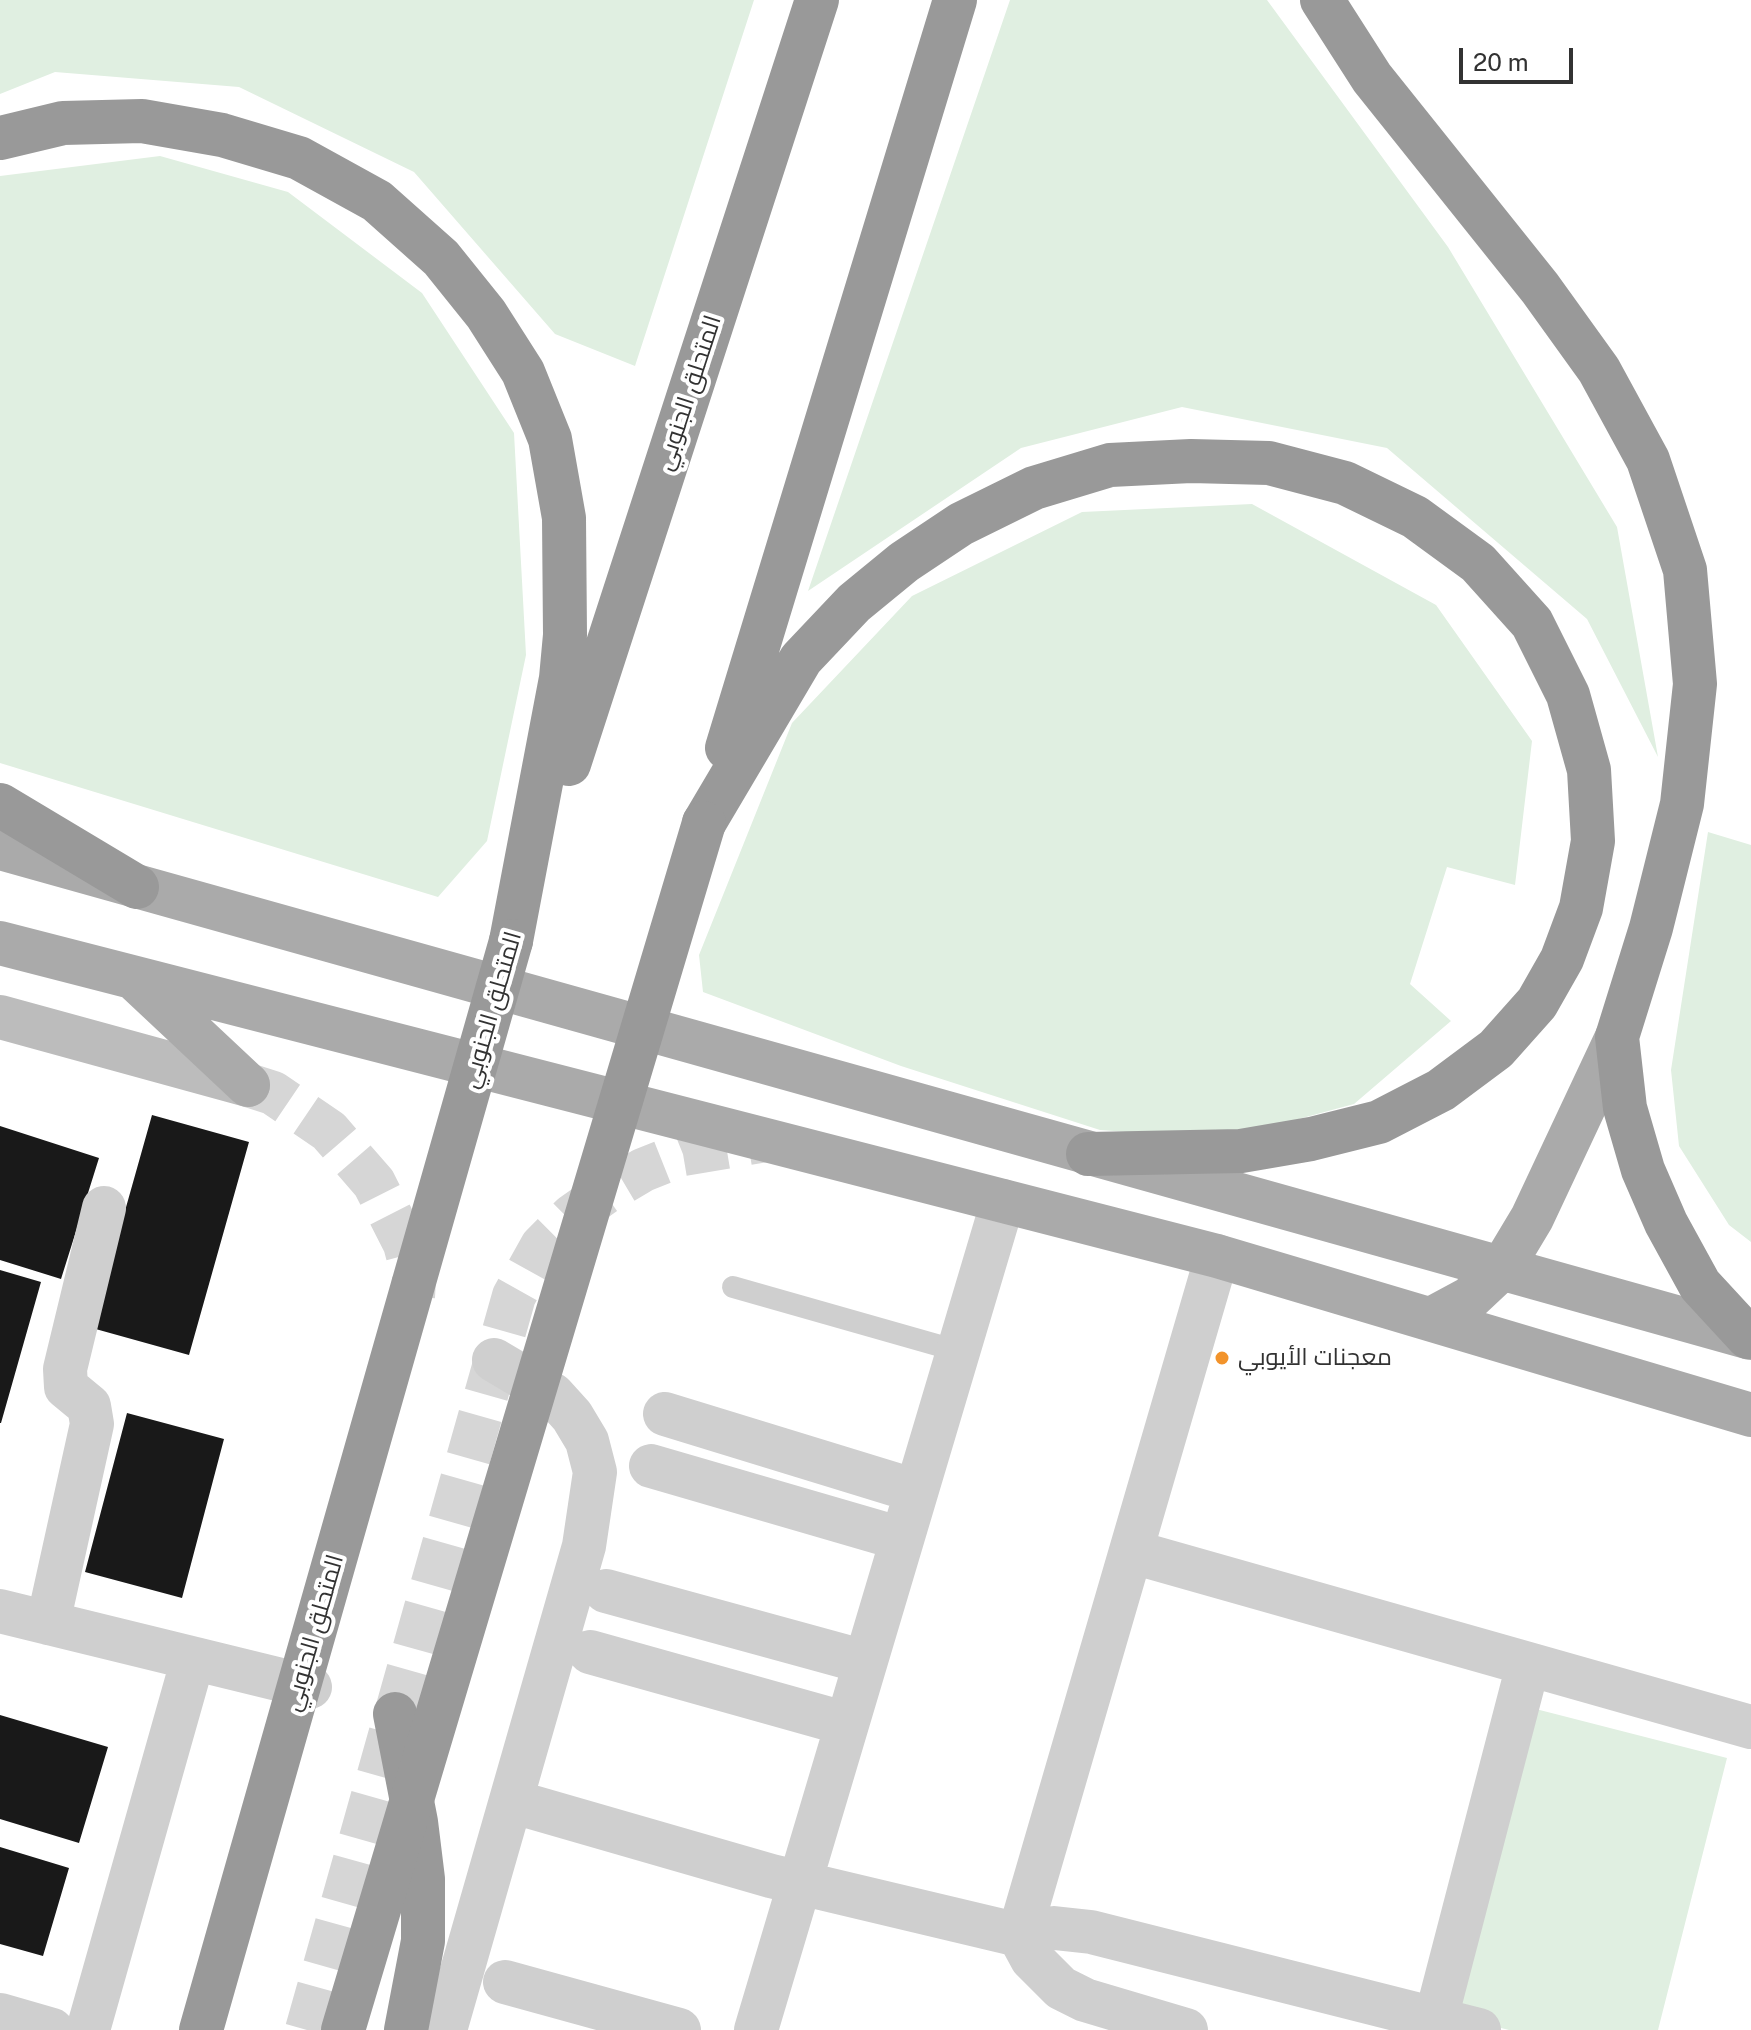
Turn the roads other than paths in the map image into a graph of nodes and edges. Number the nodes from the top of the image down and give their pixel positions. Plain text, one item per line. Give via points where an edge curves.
1 (817, 0) edge
2 (955, 0) edge
3 (1322, 0) edge
4 (0, 138) edge
5 (0, 805) edge
6 (704, 823) junction
7 (0, 848) edge
8 (137, 887) junction
9 (511, 941) junction
10 (0, 943) edge
11 (131, 975) junction
12 (0, 1017) edge
13 (1617, 1037) junction
14 (248, 1085) joint
15 (1088, 1154) junction
16 (1003, 1201) junction
17 (104, 1208) dead end
18 (1217, 1256) junction
19 (1502, 1268) junction
20 (733, 1287) dead end
21 (1431, 1319) junction
22 (1750, 1338) edge
23 (958, 1351) junction
24 (494, 1360) dead end
25 (665, 1414) dead end
26 (1751, 1415) edge
27 (651, 1466) dead end
28 (916, 1491) junction
29 (902, 1539) junction
30 (1133, 1552) junction
31 (606, 1591) dead end
32 (0, 1611) edge
33 (48, 1623) junction
34 (590, 1652) dead end
35 (193, 1659) junction
36 (865, 1662) junction
37 (1528, 1665) junction
38 (310, 1687) dead end
39 (395, 1714) dead end
40 (847, 1724) junction
41 (1751, 1727) edge
42 (511, 1801) junction
43 (803, 1882) junction
44 (1019, 1935) junction
45 (505, 1982) dead end
46 (0, 2015) edge
47 (1081, 2015) edge
48 (1436, 2018) junction
49 (52, 2030) edge
50 (88, 2030) edge
51 (201, 2030) edge
52 (343, 2030) edge
53 (406, 2030) edge
54 (445, 2030) edge
55 (679, 2030) edge
56 (756, 2030) edge
57 (1186, 2030) edge
58 (1479, 2030) edge

1 - 9 highway, المتحلق الجنوبي
2 - 6 highway
3 - 13 highway via 1372,78 1599,370 1648,460 1685,570 1695,684 1682,804
4 - 9 highway via 63,123 142,121 222,135 299,158 377,201 441,258 516,360 550,439 564,518 565,635
5 - 8 highway
6 - 15 highway via 801,659 854,603 961,524 1034,488 1110,465 1269,463 1345,483 1415,517 1478,563 1532,623 1568,695 1589,770 1593,841 1581,908 1562,959 1537,1003 1496,1049 1441,1090 1379,1122 1241,1151
6 - 52 highway, bridge
7 - 8 main road
8 - 15 main road
9 - 51 highway, المتحلق الجنوبي, bridge
10 - 11 main road
11 - 14 main road
11 - 16 main road
12 - 14 street
13 - 19 main road via 1532,1218
13 - 22 highway via 1625,1108 1666,1223 1700,1285
15 - 19 main road
16 - 18 main road
16 - 23 street
17 - 33 street via 65,1369 66,1387 89,1406 92,1424
18 - 21 main road
18 - 30 street
19 - 21 main road via 1470,1298
19 - 22 main road
20 - 23 lane
21 - 26 main road
23 - 28 street
24 - 42 street via 529,1378 563,1405 587,1441 595,1472 584,1546
25 - 28 street
27 - 29 street
28 - 29 street
29 - 36 street
30 - 37 street
30 - 44 street
31 - 36 street
32 - 33 street
33 - 35 street
34 - 40 street
35 - 38 street
35 - 50 street
36 - 40 street
37 - 41 street
37 - 48 street
39 - 53 highway via 423,1879 423,1941
40 - 43 street
42 - 43 street
42 - 54 street
43 - 44 street
43 - 56 street
44 - 47 street
44 - 48 street via 1054,1928 1091,1932
45 - 55 street
46 - 49 street
47 - 57 street
48 - 58 street

